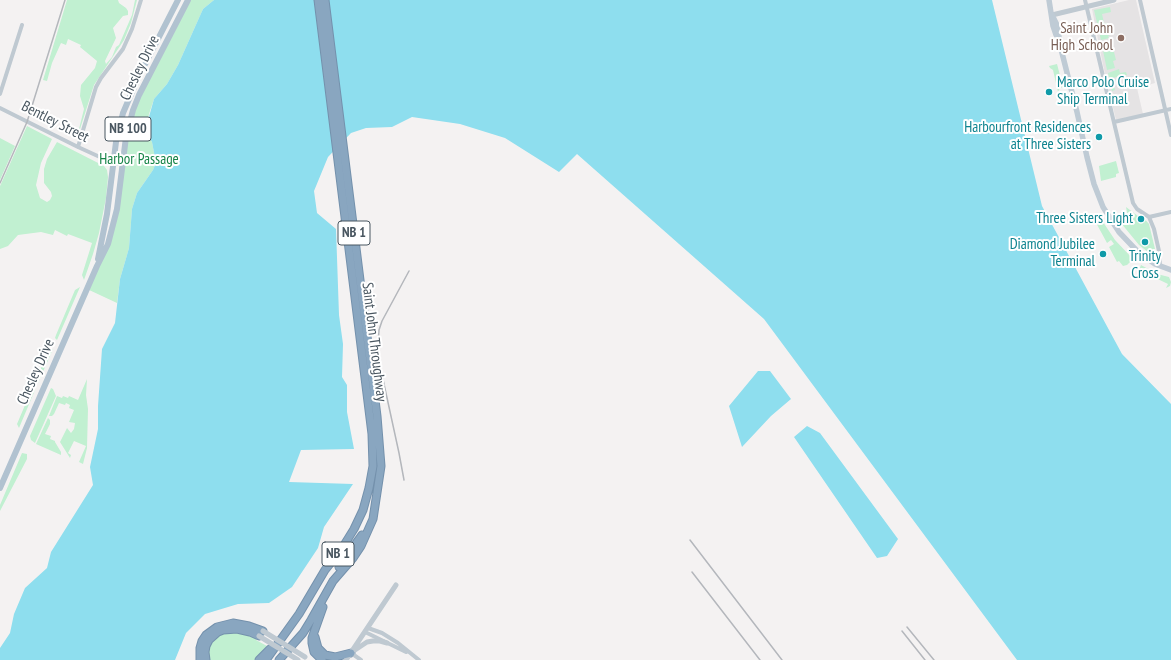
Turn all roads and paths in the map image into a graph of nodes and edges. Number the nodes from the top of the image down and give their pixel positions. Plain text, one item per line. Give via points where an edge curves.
1 (141, 0) edge
2 (178, 0) edge
3 (188, 0) edge
4 (318, 0) edge
5 (325, 0) edge
6 (1049, 0) edge
7 (1085, 0) edge
8 (1114, 0) edge
9 (1140, 0) edge
10 (1086, 6) junction
11 (1052, 15) junction
12 (22, 25) dead end
13 (138, 78) junction
14 (146, 81) junction
15 (0, 94) edge
16 (0, 108) edge
17 (1171, 109) edge
18 (1165, 110) junction
19 (1114, 122) junction
20 (1171, 135) edge
21 (78, 147) junction
22 (113, 163) junction
23 (122, 164) junction
24 (1171, 212) edge
25 (1149, 217) junction
26 (96, 266) junction
27 (1160, 266) junction
28 (1171, 270) edge
29 (0, 488) edge
30 (377, 498) junction
31 (353, 558) junction
32 (396, 585) dead end
33 (315, 630) junction
34 (366, 630) junction
35 (261, 634) junction
36 (285, 636) junction
37 (387, 642) junction
38 (412, 655) junction
39 (349, 657) edge
40 (307, 659) edge
41 (200, 660) edge
42 (206, 660) edge
43 (259, 660) edge
44 (266, 660) edge
45 (279, 660) edge
46 (298, 660) edge
47 (322, 660) edge
48 (361, 660) edge
49 (419, 660) edge

1 - 21 street via 123,49 96,87
2 - 13 main road, Chesley Drive / NB 100
3 - 14 main road, Chesley Drive / NB 100
4 - 36 highway, Saint John Throughway / NB 1 via 372,434 373,466 370,488 354,529
5 - 30 highway, Saint John Throughway / NB 1 via 377,416 381,466
6 - 11 main road
7 - 10 street
8 - 10 street
9 - 18 street
10 - 11 street
10 - 19 street
11 - 27 main road via 1097,194 1119,232 1131,246
12 - 15 street
13 - 14 main road
13 - 22 main road, Chesley Drive / NB 100 via 123,114
14 - 23 main road, Chesley Drive / NB 100 via 129,124
16 - 21 street, Bentley Street
17 - 18 street
18 - 19 street
18 - 20 street
19 - 25 street via 1133,203
21 - 22 street, Bentley Street
22 - 23 street, Bentley Street
22 - 26 main road, Chesley Drive / NB 100 via 107,214
23 - 26 main road, Chesley Drive / NB 100 via 112,231
24 - 25 street
25 - 27 street via 1159,251
26 - 29 main road, Chesley Drive / NB 100
27 - 28 main road
30 - 31 highway, Saint John Throughway / NB 1 via 373,519
30 - 45 highway, Saint John Throughway / NB 1 via 359,540 330,579
31 - 33 highway via 326,598
31 - 45 highway, Saint John Throughway / NB 1 via 333,581 303,633
32 - 34 street
33 - 39 highway via 318,648 325,654
33 - 47 highway via 312,638 313,648
34 - 37 street
34 - 38 street via 378,631
34 - 39 street
35 - 40 street, bridge
35 - 41 highway via 249,626 233,623 217,626 202,641
35 - 42 highway via 230,628 218,632 209,640 205,652
35 - 46 street, bridge
36 - 43 highway
36 - 44 highway, Saint John Throughway / NB 1
37 - 38 street
37 - 39 street via 367,642
38 - 49 street
39 - 48 street

